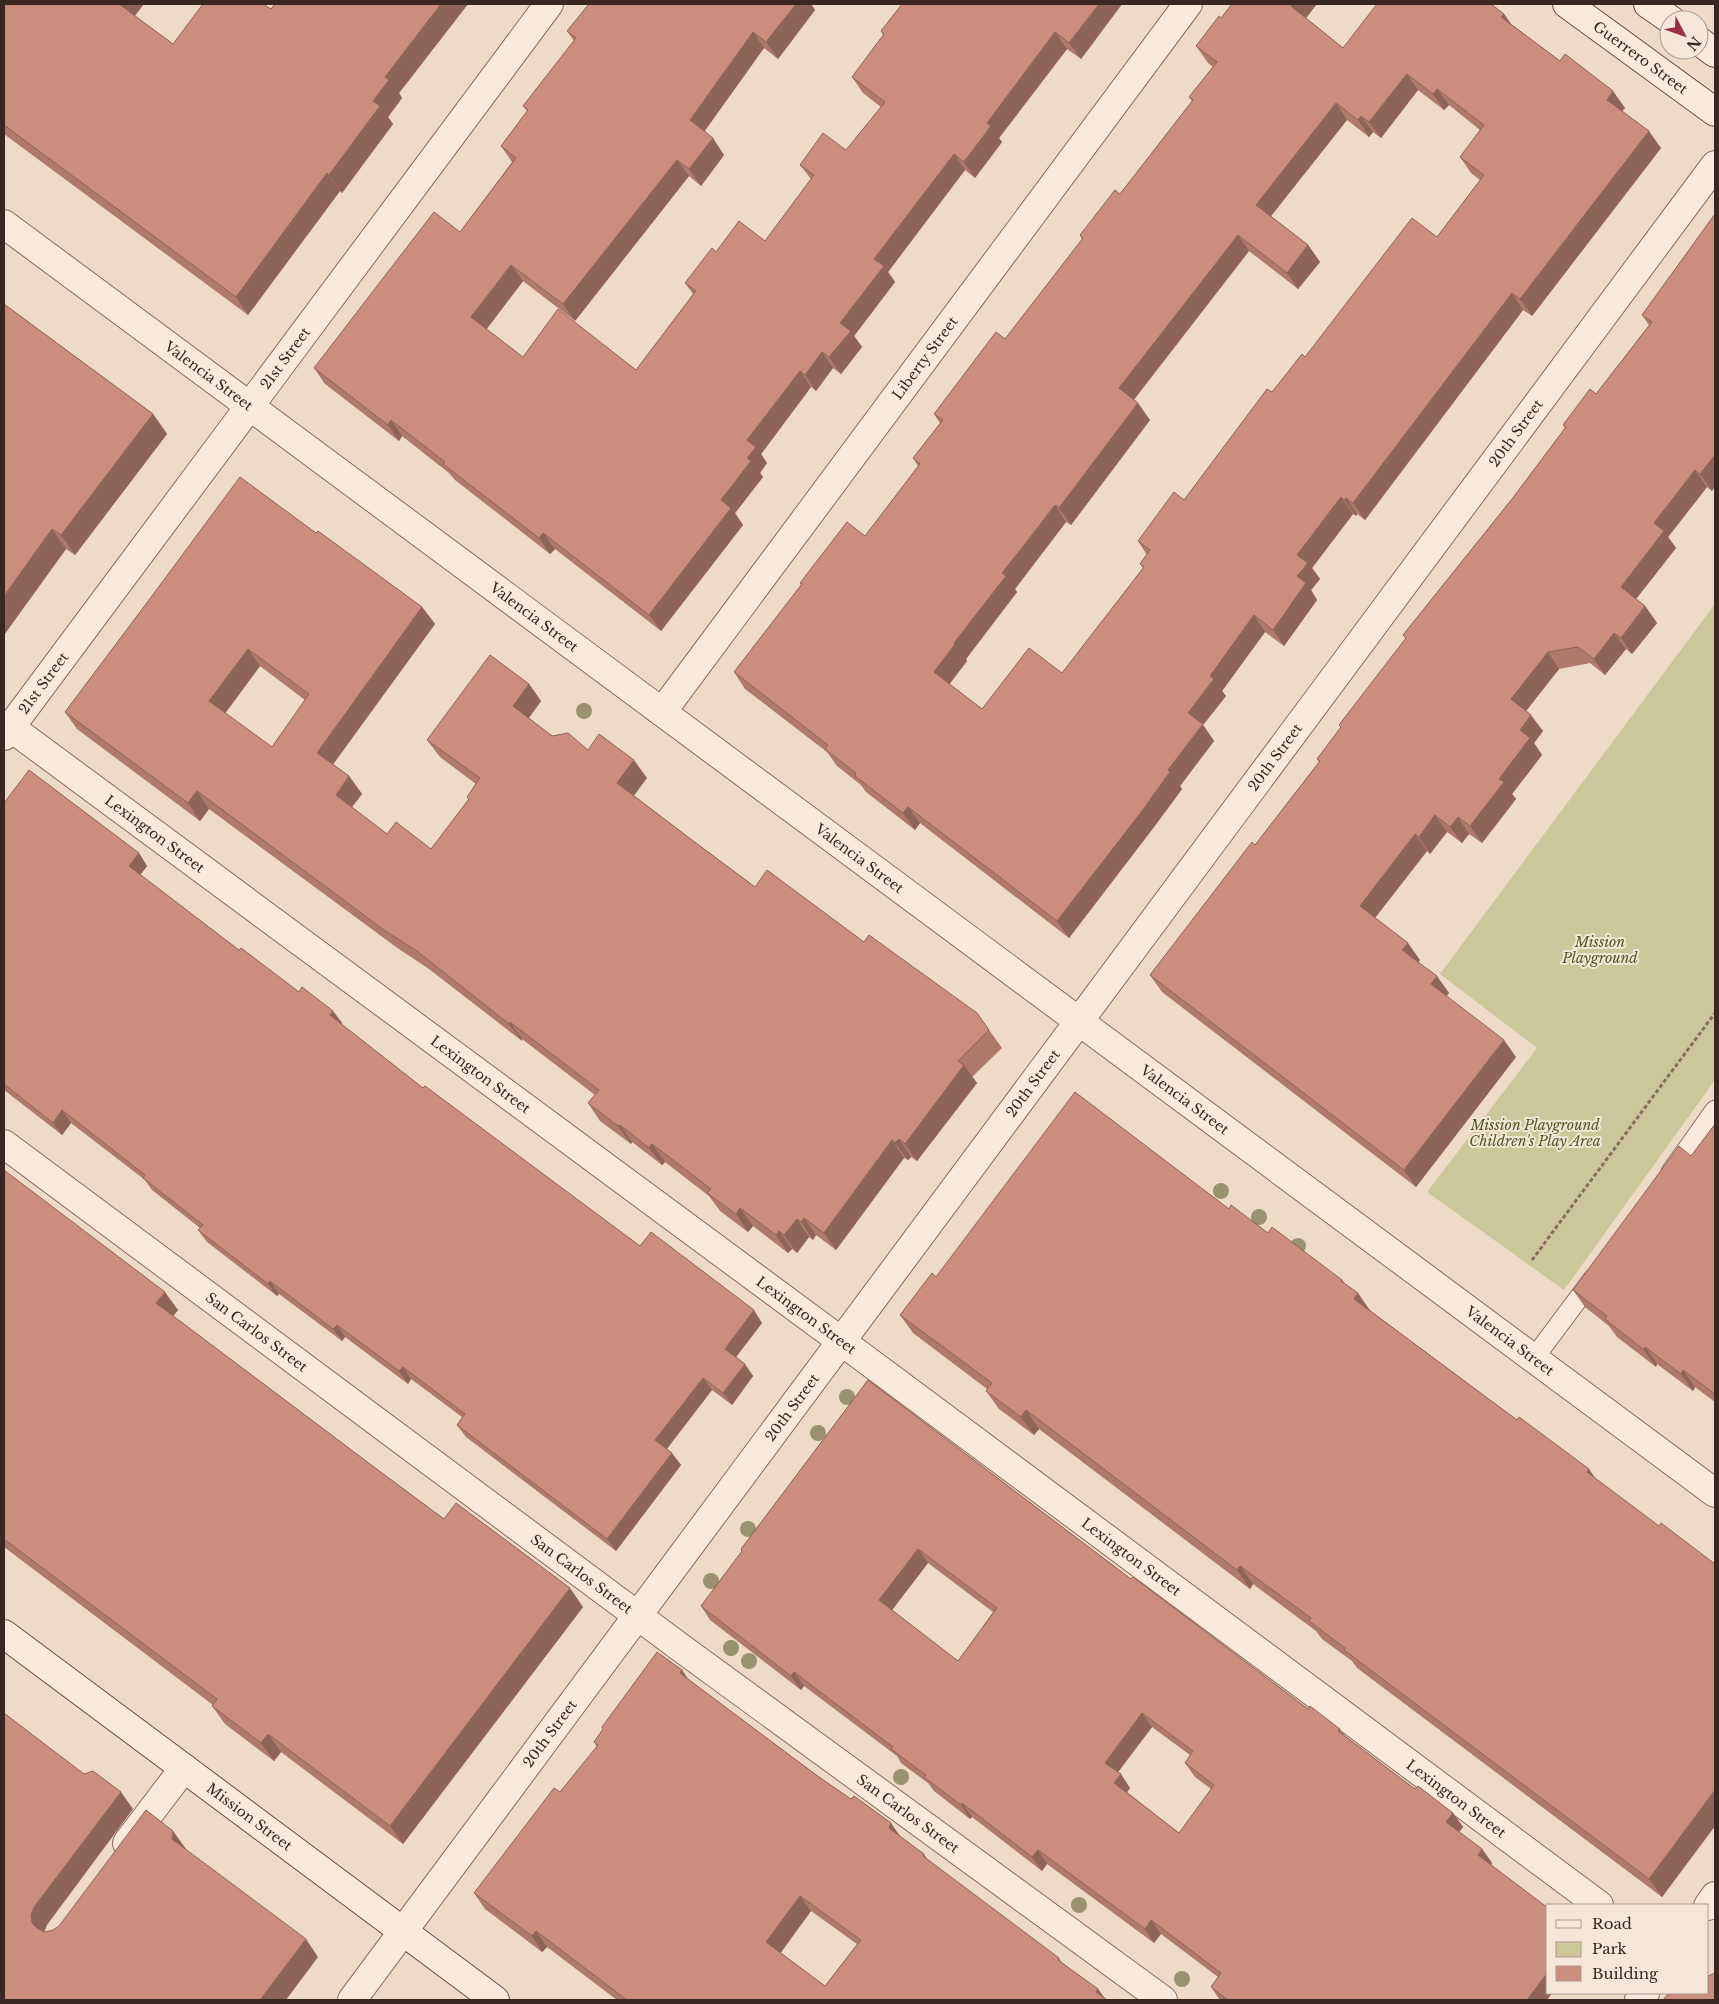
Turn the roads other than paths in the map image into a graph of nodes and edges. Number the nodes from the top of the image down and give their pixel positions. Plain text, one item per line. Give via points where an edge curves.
1 (548, 4) edge
2 (1188, 4) edge
3 (1567, 4) edge
4 (1648, 4) edge
5 (1659, 12) edge
6 (1715, 112) edge
7 (1715, 165) edge
8 (4, 224) edge
9 (249, 406) junction
10 (662, 712) junction
11 (6, 729) edge
12 (1079, 1021) junction
13 (1715, 1110) edge
14 (4, 1144) edge
15 (1658, 1190) edge
16 (1605, 1261) edge
17 (841, 1341) junction
18 (1534, 1358) junction
19 (1715, 1493) edge
20 (637, 1615) junction
21 (4, 1634) edge
22 (184, 1768) junction
23 (110, 1866) edge
24 (1598, 1904) edge
25 (402, 1931) junction
26 (352, 2000) edge
27 (495, 2000) edge
28 (1163, 2000) edge

1 - 9 street, 21st Street
2 - 10 street, Liberty Street
3 - 6 street, Guerrero Street
4 - 5 street
7 - 12 street, 20th Street
8 - 9 street, Valencia Street
9 - 10 street, Valencia Street
9 - 11 street, 21st Street
10 - 12 street, Valencia Street
11 - 17 street, Lexington Street
12 - 17 street, 20th Street
12 - 18 street, Valencia Street
13 - 15 lane
14 - 20 street, San Carlos Street
16 - 18 lane
17 - 20 street, 20th Street
17 - 24 street, Lexington Street
18 - 19 street, Valencia Street
20 - 25 street, 20th Street
20 - 28 street, San Carlos Street
21 - 22 street, Mission Street
22 - 23 street
22 - 25 street, Mission Street
25 - 26 street, 20th Street
25 - 27 street, Mission Street

